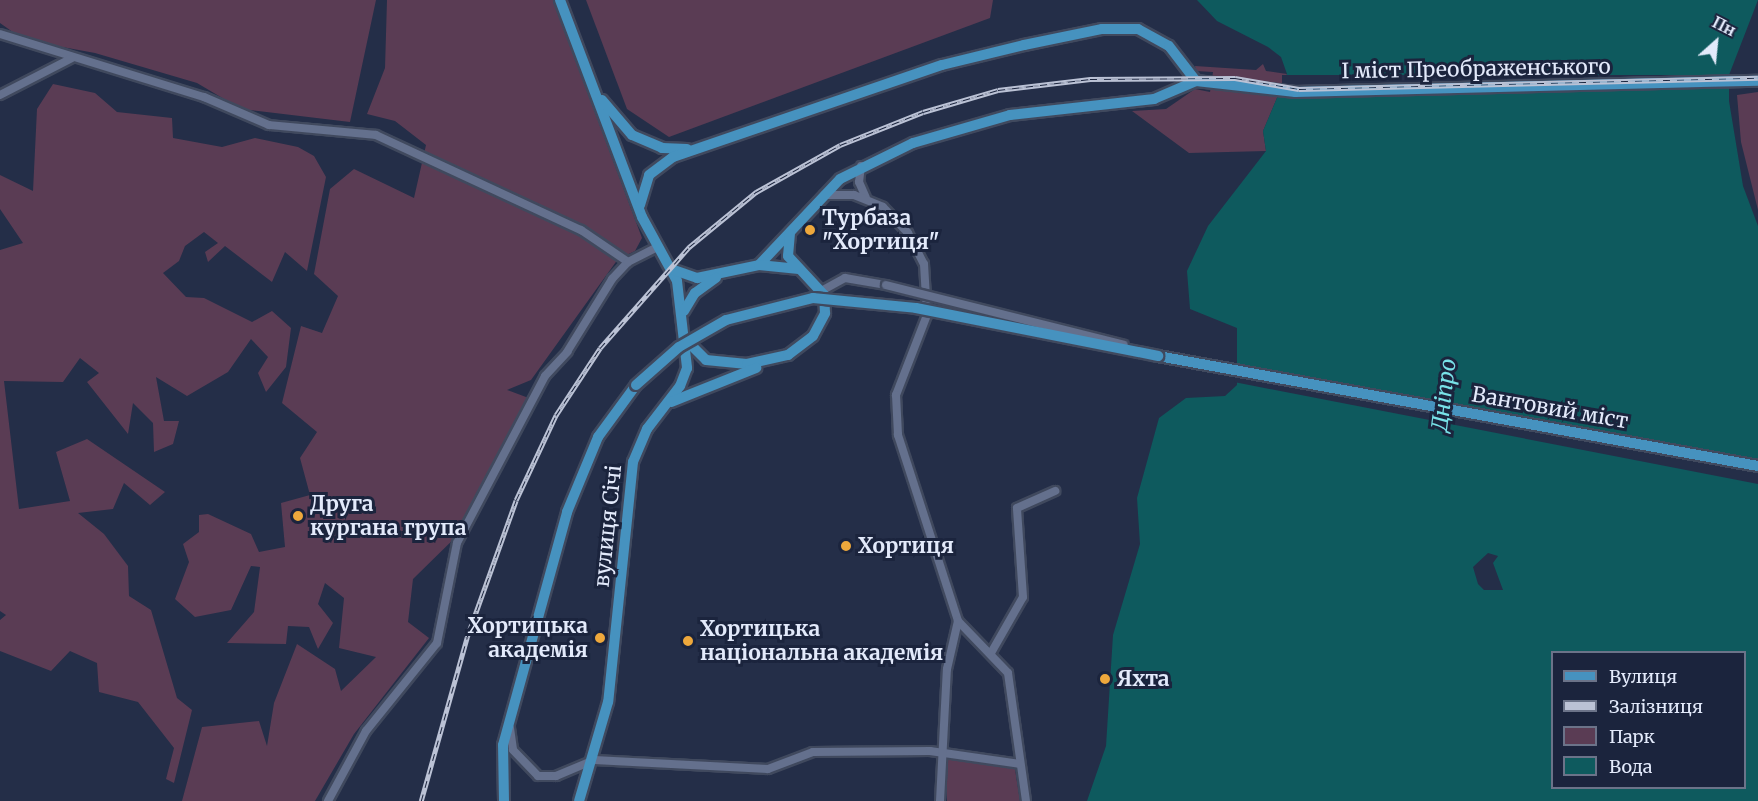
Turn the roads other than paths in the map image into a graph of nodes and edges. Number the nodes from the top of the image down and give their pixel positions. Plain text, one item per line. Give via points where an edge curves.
1 (560, 0) edge
2 (0, 34) edge
3 (72, 58) junction
4 (1194, 79) junction
5 (591, 81) junction
6 (1758, 81) edge
7 (0, 95) edge
8 (693, 149) junction
9 (861, 166) junction
10 (821, 196) junction
11 (866, 198) junction
12 (642, 217) junction
13 (792, 230) junction
14 (655, 248) junction
15 (628, 262) junction
16 (759, 265) junction
17 (671, 269) junction
18 (803, 270) junction
19 (724, 274) junction
20 (823, 290) junction
21 (683, 314) junction
22 (683, 334) junction
23 (1158, 356) junction
24 (773, 362) junction
25 (667, 404) junction
26 (1758, 466) edge
27 (1055, 491) dead end
28 (958, 621) junction
29 (991, 653) junction
30 (511, 713) junction
31 (941, 753) junction
32 (594, 760) junction
33 (1020, 764) junction
34 (328, 801) edge
35 (504, 801) edge
36 (579, 801) edge
37 (940, 801) edge
38 (1026, 801) edge

1 - 5 main road
2 - 3 street
3 - 7 street
3 - 15 street via 204,98 269,125 376,135 581,230
4 - 6 main road, I міст Преображенського via 1295,92
4 - 8 main road via 1153,36 1138,29 1102,29 942,65
4 - 9 main road via 1154,99 1086,102 971,124
5 - 8 main road via 632,135 662,148
5 - 12 main road
8 - 12 main road via 649,175 639,200
9 - 10 main road
9 - 11 street via 859,183
10 - 11 street
10 - 13 main road
11 - 28 street via 903,227 924,264 927,315 895,411
12 - 14 main road
13 - 16 main road
13 - 18 main road via 786,250
14 - 15 street
14 - 17 main road
15 - 34 street via 545,376 470,515 455,551 444,620 432,653 366,731
16 - 18 main road
16 - 19 main road
17 - 19 main road via 697,278
17 - 21 main road
18 - 20 main road
19 - 21 main road via 695,293
20 - 23 street, bridge via 845,278 886,285 1066,326
20 - 24 main road via 821,325 804,345
21 - 22 main road
22 - 24 main road via 706,360
22 - 25 main road, вулиця Січі via 687,368
23 - 26 main road, Вантовий міст
23 - 30 main road, Вантовий міст, bridge via 916,308 813,298 718,324 679,347 636,385 581,472
24 - 25 main road
25 - 32 main road, вулиця Січі via 646,429 633,462 613,674
27 - 29 street via 1017,508 1023,597
28 - 29 street via 964,634
28 - 31 street via 947,669
29 - 33 street via 1008,673
30 - 32 street via 513,750 538,776 556,776
30 - 35 main road, Вантовий міст via 500,773
31 - 32 street via 813,752 768,769 734,770
31 - 33 street
31 - 37 street
32 - 36 main road, вулиця Січі
33 - 38 street

